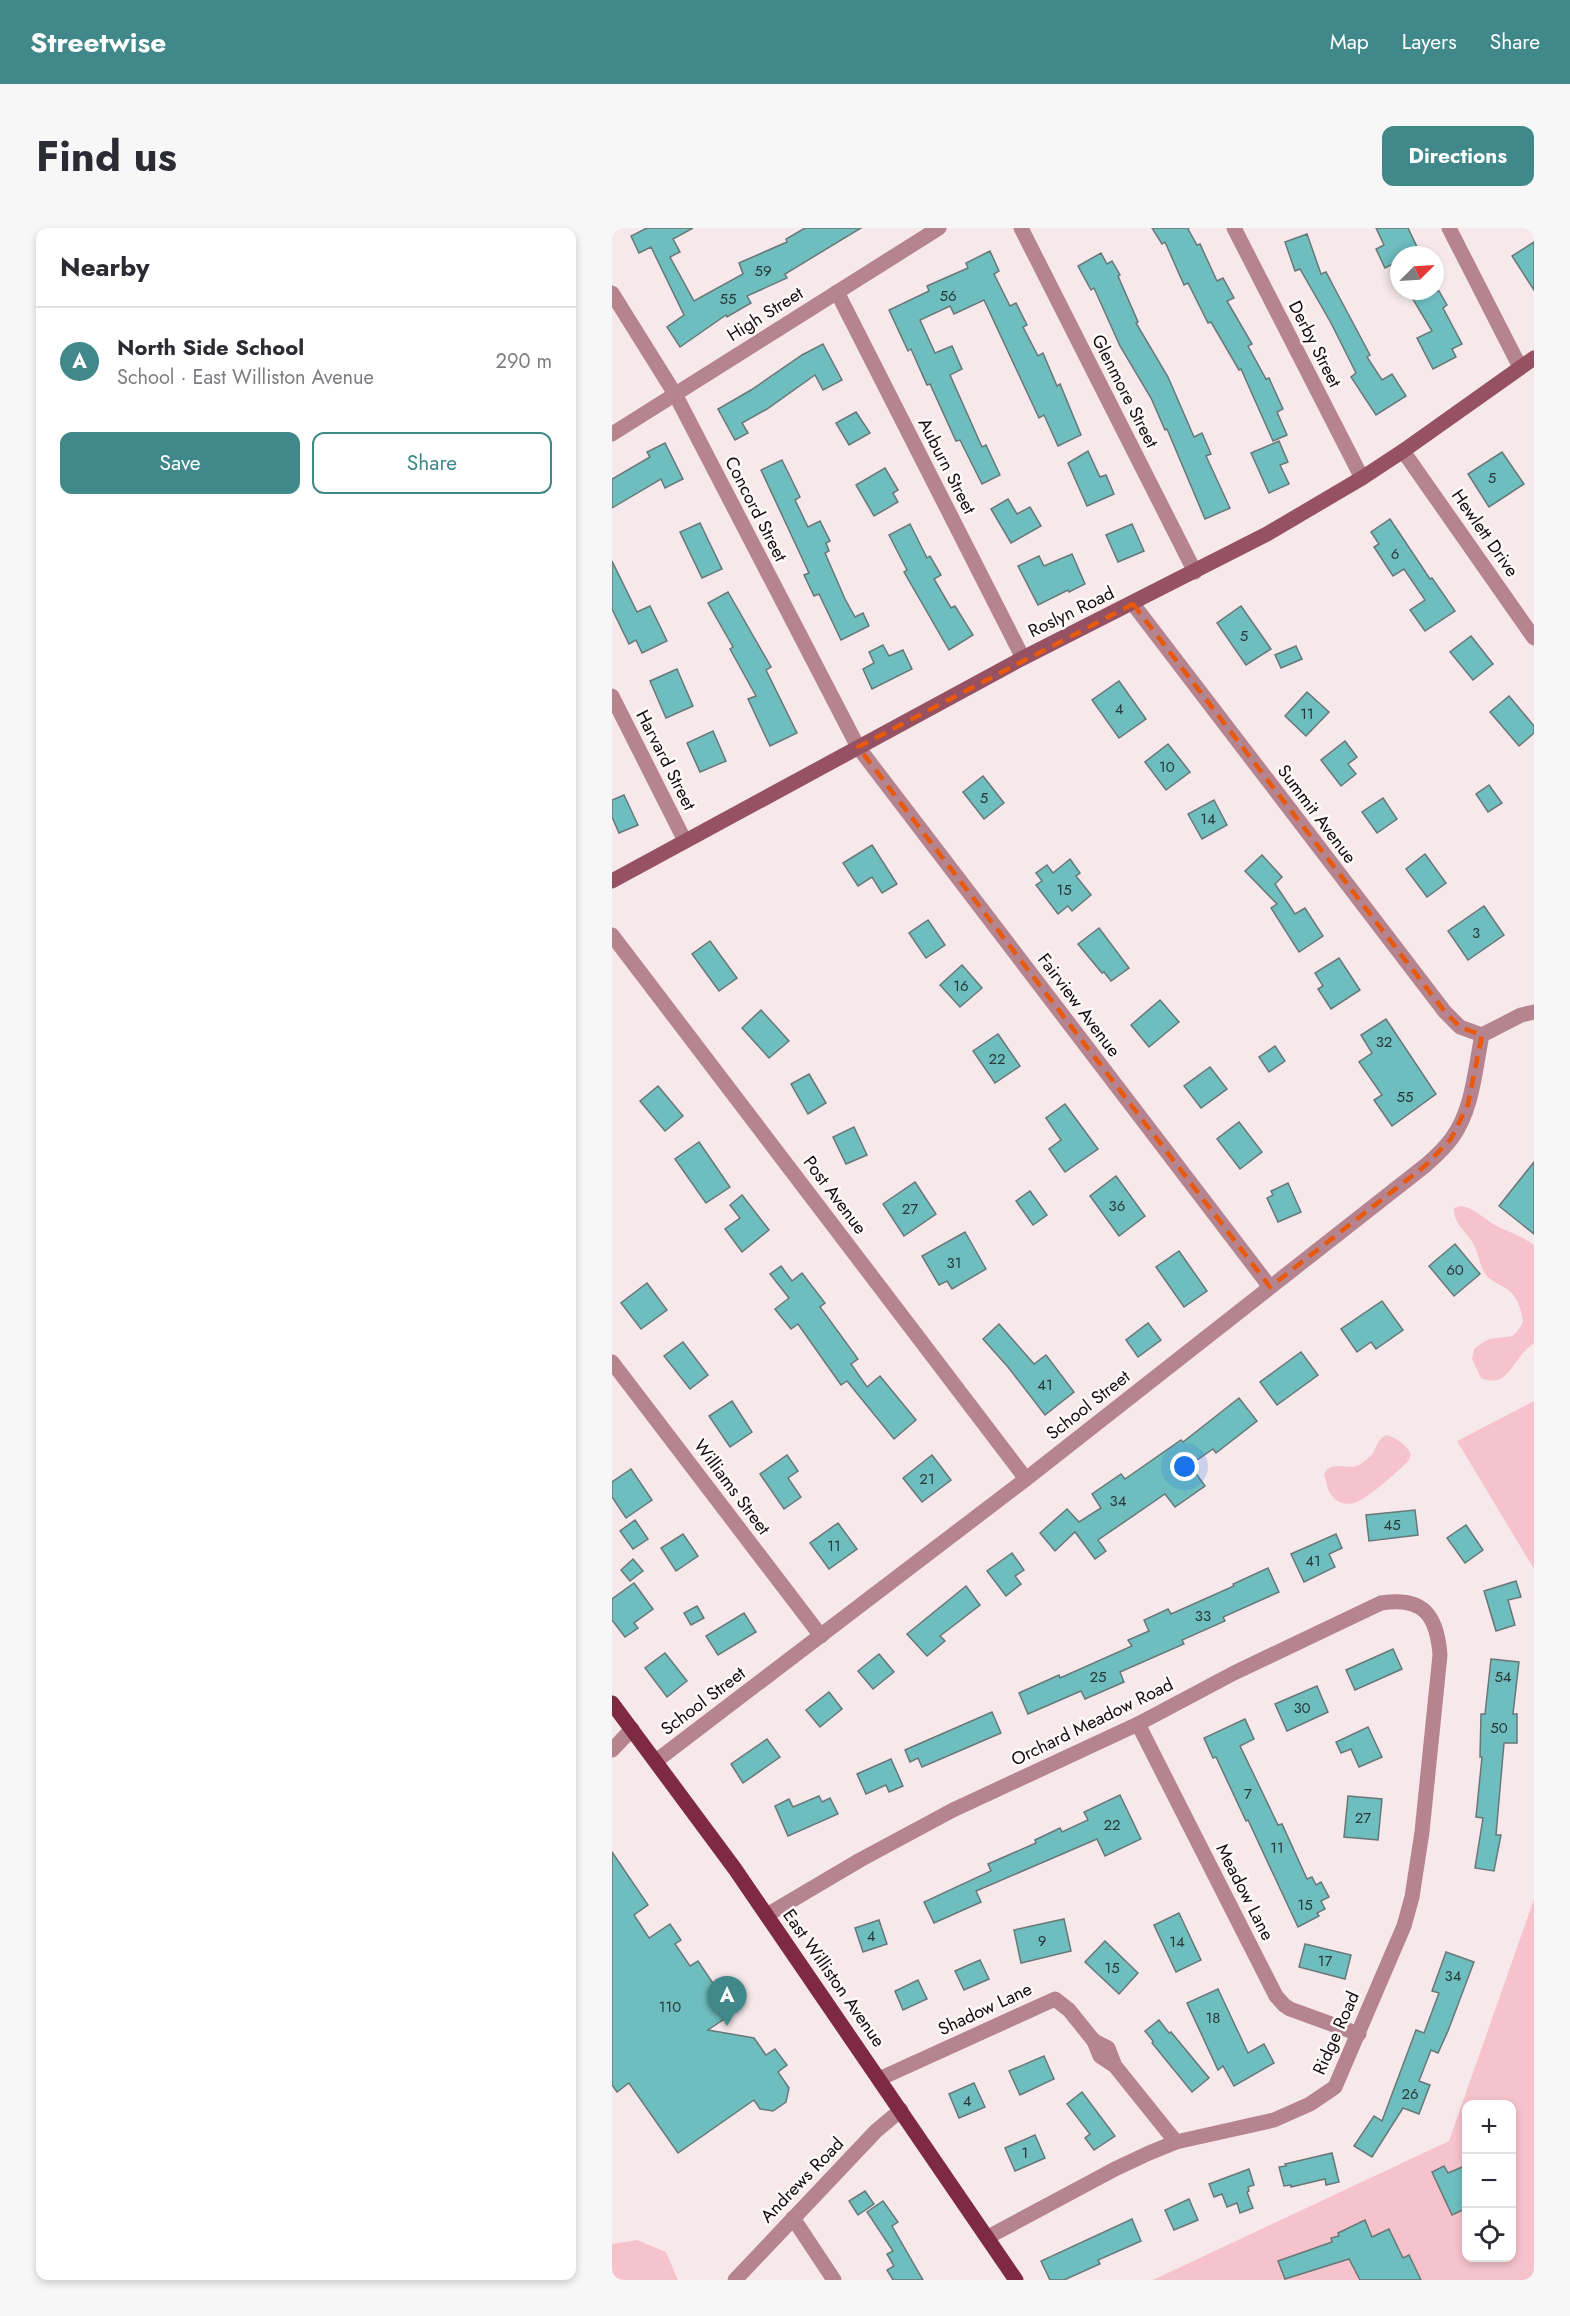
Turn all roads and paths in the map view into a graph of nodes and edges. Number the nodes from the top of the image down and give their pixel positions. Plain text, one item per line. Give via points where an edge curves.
1 (939, 228) edge
2 (1021, 228) edge
3 (1234, 228) edge
4 (1449, 228) edge
5 (612, 292) edge
6 (837, 292) junction
7 (1534, 357) edge
8 (1520, 367) junction
9 (675, 394) junction
10 (612, 434) edge
11 (1403, 451) junction
12 (1362, 478) junction
13 (1195, 572) junction
14 (1132, 604) junction
15 (1534, 638) edge
16 (1023, 658) junction
17 (612, 696) edge
18 (858, 747) junction
19 (685, 841) junction
20 (612, 881) edge
21 (612, 935) edge
22 (1534, 1012) edge
23 (1482, 1035) junction
24 (1270, 1287) junction
25 (612, 1362) edge
26 (1026, 1479) junction
27 (1435, 1625) joint
28 (821, 1636) junction
29 (612, 1702) edge
30 (1138, 1724) junction
31 (632, 1729) junction
32 (612, 1750) edge
33 (656, 1761) junction
34 (767, 1915) junction
35 (1359, 2034) junction
36 (879, 2079) junction
37 (901, 2110) junction
38 (1176, 2142) junction
39 (794, 2218) junction
40 (988, 2237) junction
41 (735, 2280) edge
42 (834, 2280) edge
43 (1016, 2280) edge

1 - 6 street, High Street
2 - 13 street, Glenmore Street
3 - 12 street, Derby Street
4 - 8 street
5 - 9 street, Concord Street
6 - 9 street, High Street
6 - 16 street, Auburn Street
7 - 8 main road, Roslyn Road
8 - 11 main road, Roslyn Road
9 - 10 street, High Street
9 - 18 street, Concord Street
11 - 12 main road, Roslyn Road
11 - 15 street, Hewlett Drive
12 - 13 main road, Roslyn Road
13 - 14 main road, Roslyn Road
14 - 16 main road, Roslyn Road
14 - 23 street, Summit Avenue via 1445,1012 1461,1027
16 - 18 main road, Roslyn Road
17 - 19 street, Harvard Street
18 - 19 main road, Roslyn Road
18 - 24 street, Fairview Avenue
19 - 20 main road, Roslyn Road
21 - 26 street, Post Avenue
22 - 23 street
23 - 24 street, School Street via 1468,1104 1451,1139 1426,1165
24 - 26 street, School Street
25 - 28 street, Williams Street
26 - 28 street, School Street
27 - 30 street, Orchard Meadow Road via 1427,1611 1409,1602 1382,1603 1234,1673
27 - 35 street, Ridge Road via 1440,1655 1412,1897 1404,1926
28 - 33 street, School Street
29 - 31 main road, East Williston Avenue
30 - 34 street, Orchard Meadow Road via 952,1810
30 - 35 street, Meadow Lane via 1276,1996 1290,2009
31 - 32 street
31 - 33 main road, East Williston Avenue
33 - 34 main road, East Williston Avenue
34 - 36 main road, East Williston Avenue
35 - 38 street, Ridge Road via 1338,2083 1327,2094 1267,2122
36 - 37 main road, East Williston Avenue
36 - 38 street, Shadow Lane via 1055,1999 1094,2041 1108,2048 1116,2066
37 - 39 street, Andrews Road
37 - 40 main road, East Williston Avenue
38 - 40 street, Ridge Road via 1115,2169
39 - 41 street, Andrews Road
39 - 42 street
40 - 43 main road, East Williston Avenue

